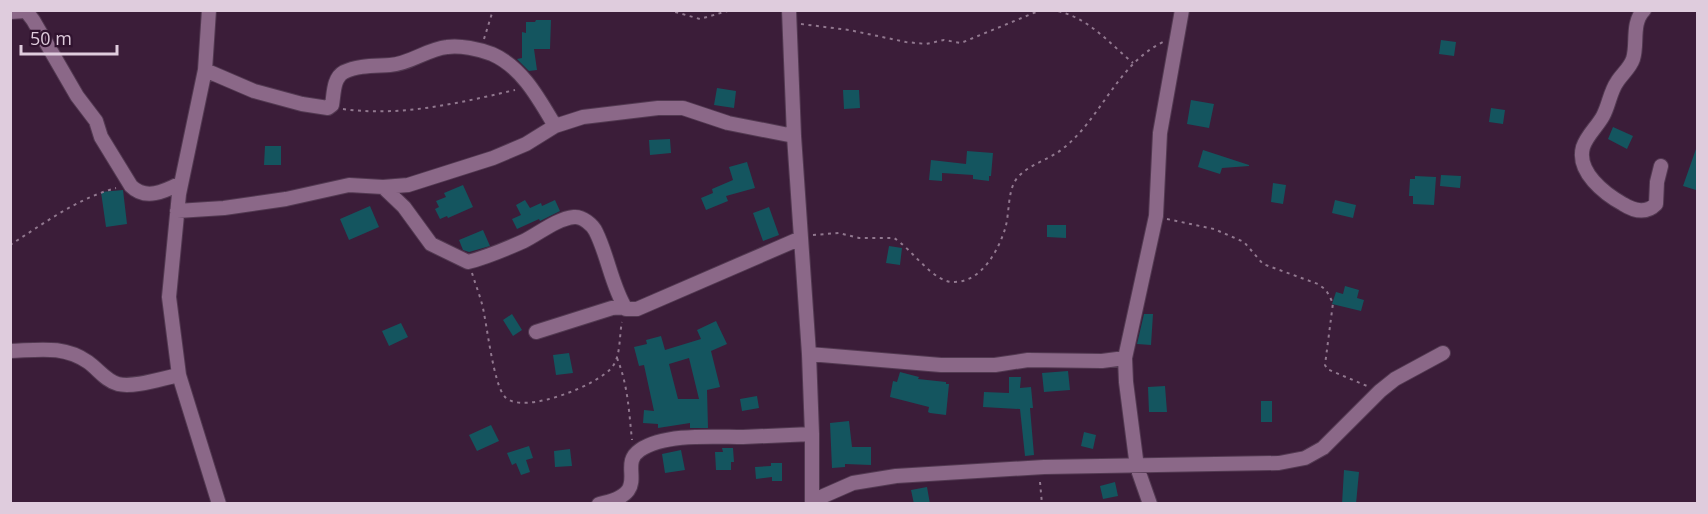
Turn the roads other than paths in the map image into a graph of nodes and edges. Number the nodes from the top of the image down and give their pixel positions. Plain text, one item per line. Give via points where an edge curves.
1 (210, 10) edge
2 (1182, 10) edge
3 (1644, 10) edge
4 (10, 12) edge
5 (789, 16) edge
6 (205, 70) junction
7 (555, 126) junction
8 (794, 136) junction
9 (1661, 166) dead end
10 (181, 183) junction
11 (383, 187) junction
12 (177, 211) junction
13 (801, 237) junction
14 (626, 308) junction
15 (536, 332) dead end
16 (10, 351) edge
17 (1443, 352) dead end
18 (809, 354) junction
19 (1125, 358) junction
20 (179, 375) junction
21 (812, 434) junction
22 (1137, 467) junction
23 (812, 502) edge
24 (219, 504) edge
25 (599, 504) edge
26 (1150, 504) edge

1 - 6 street
2 - 19 street via 1160,133 1156,216
3 - 9 street via 1637,23 1633,60 1614,88 1582,154 1592,180 1633,210 1649,209 1656,204
4 - 10 street via 26,11 33,20 131,186 136,191 157,194
5 - 8 street
6 - 7 street via 254,91 332,108 336,82 344,72 401,62 446,47 481,50 508,65 531,86
6 - 10 street
7 - 8 street via 583,117 683,108 728,123
7 - 11 street via 493,158 408,185
8 - 13 street
10 - 12 street
11 - 12 street via 349,185 224,208
11 - 14 street via 404,207 431,244 468,262 525,240 558,222 581,218 594,228
12 - 20 street via 169,297
13 - 14 street via 636,309
13 - 18 street
14 - 15 street via 612,308
16 - 20 street via 55,348 87,362 120,384
17 - 22 street via 1395,379 1323,448 1305,458 1279,463
18 - 19 street via 941,365
18 - 21 street
19 - 22 street
20 - 24 street
21 - 23 street
21 - 25 street via 687,438 654,443 639,450 631,461 632,483 623,497
22 - 23 street via 1044,467 867,479
22 - 26 street

